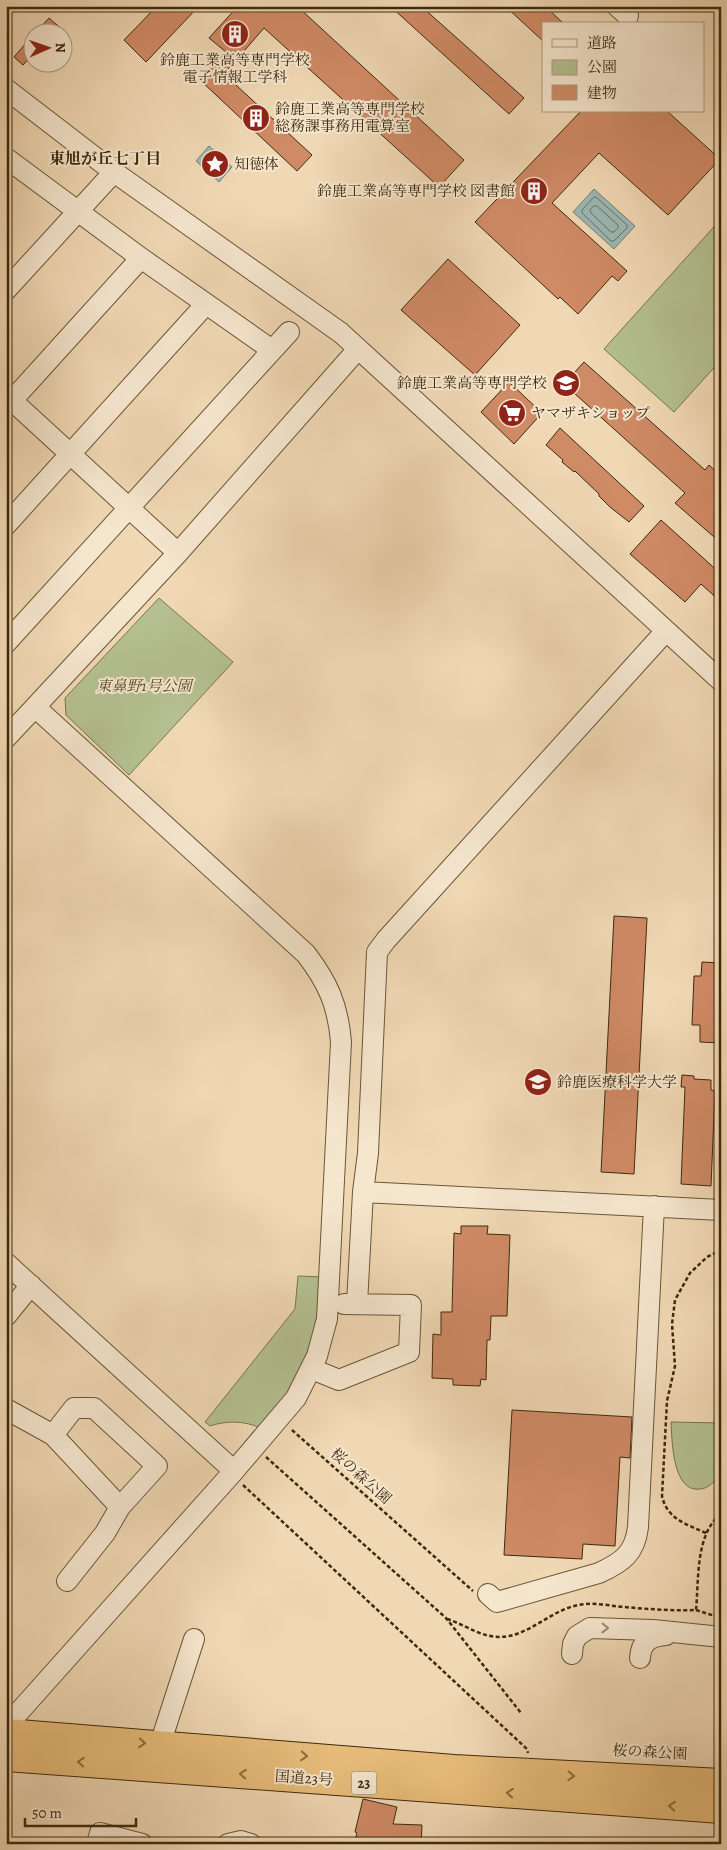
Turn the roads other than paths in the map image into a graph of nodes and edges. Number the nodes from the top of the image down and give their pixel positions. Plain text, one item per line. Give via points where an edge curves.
1 (6, 90) edge
2 (9, 165) edge
3 (114, 172) junction
4 (78, 211) junction
5 (142, 258) junction
6 (6, 290) edge
7 (206, 304) junction
8 (289, 332) dead end
9 (358, 349) junction
10 (272, 350) junction
11 (8, 401) edge
12 (70, 454) junction
13 (129, 509) junction
14 (6, 525) edge
15 (178, 553) junction
16 (665, 632) junction
17 (6, 643) edge
18 (721, 682) edge
19 (35, 707) junction
20 (6, 738) edge
21 (364, 1192) junction
22 (654, 1206) junction
23 (721, 1210) edge
24 (6, 1262) edge
25 (31, 1285) junction
26 (329, 1304) junction
27 (358, 1304) junction
28 (6, 1316) edge
29 (312, 1369) junction
30 (6, 1409) edge
31 (53, 1434) junction
32 (240, 1475) junction
33 (120, 1507) junction
34 (67, 1581) dead end
35 (481, 1592) road end
36 (686, 1634) junction
37 (721, 1638) edge
38 (194, 1639) dead end
39 (572, 1654) dead end
40 (640, 1658) dead end
41 (6, 1731) edge
42 (164, 1732) dead end
43 (6, 1756) edge
44 (721, 1783) edge
45 (721, 1809) edge
46 (97, 1844) edge
47 (142, 1844) edge
48 (228, 1844) edge
49 (252, 1844) edge

1 - 3 street
2 - 4 street
3 - 4 street
3 - 9 street via 309,309
4 - 5 street
4 - 6 street
5 - 7 street
5 - 11 street
7 - 10 street
7 - 12 street
8 - 10 street
9 - 15 street
9 - 16 street
10 - 13 street
11 - 12 street
12 - 13 street
12 - 14 street
13 - 15 street
13 - 17 street
15 - 19 street
16 - 18 street
16 - 21 street via 379,948 375,959
19 - 20 street
19 - 26 street via 306,954 328,988 337,1010 341,1042
21 - 22 street
21 - 27 street
22 - 23 street
22 - 35 street via 638,1527 633,1548 614,1566 599,1573 497,1602
24 - 25 street
25 - 28 street
25 - 32 street
26 - 27 street
26 - 29 street via 326,1331
27 - 29 street via 411,1305 409,1352 340,1380
29 - 32 street via 296,1398
30 - 31 street
31 - 33 street
31 - 33 street via 74,1408 94,1408 157,1466
32 - 41 street via 18,1713
33 - 34 street via 105,1533
36 - 37 street
39 -> 36 street via 577,1636 590,1628
36 - 40 street via 653,1636 642,1646
38 - 42 street
41 -> 44 highway, 国道23号 / 23 via 454,1769
45 -> 43 highway, 国道23号 / 23
46 - 47 street via 100,1833
48 - 49 street via 241,1841

